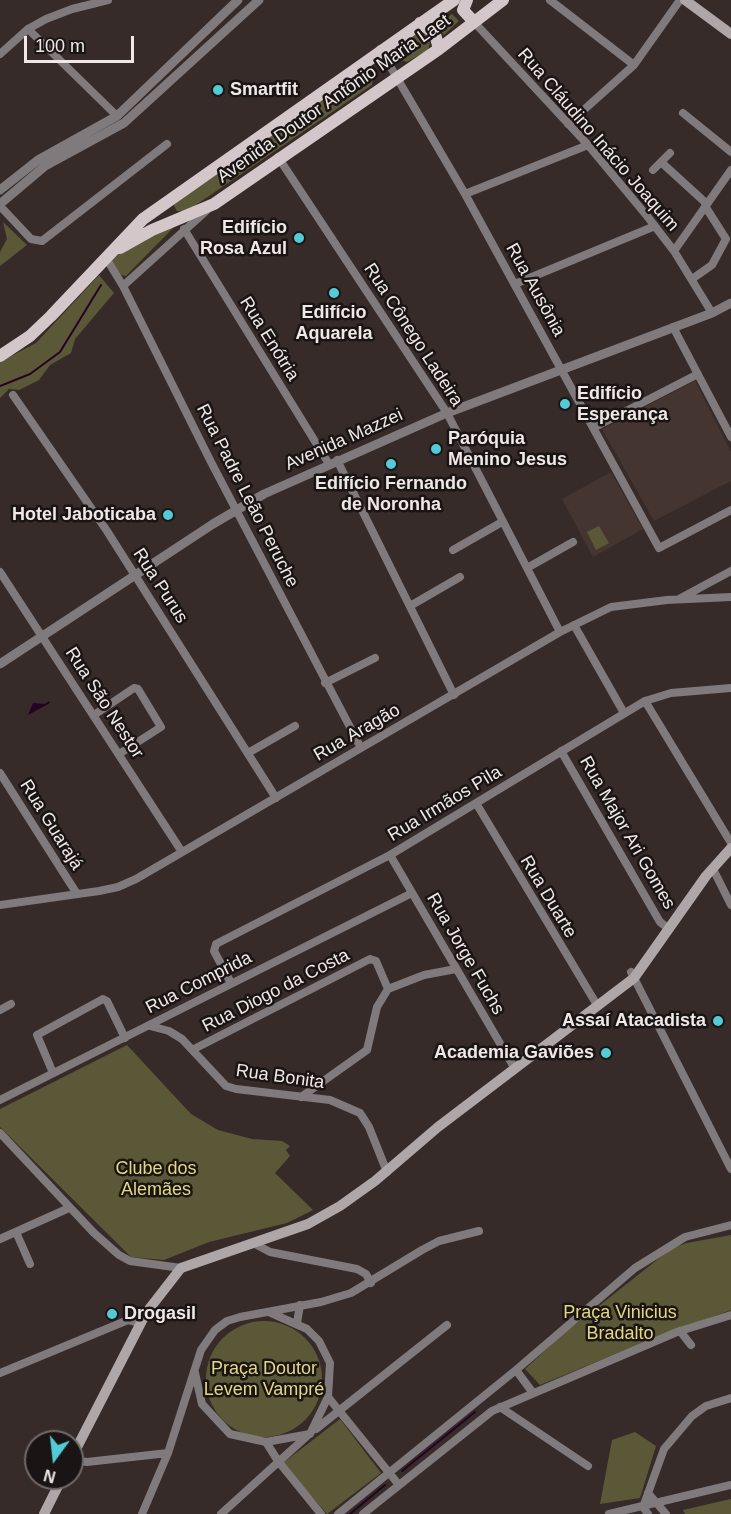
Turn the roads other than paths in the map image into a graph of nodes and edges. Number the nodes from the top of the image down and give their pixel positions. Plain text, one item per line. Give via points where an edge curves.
1 (108, 0) edge
2 (238, 0) edge
3 (258, 0) edge
4 (454, 0) edge
5 (467, 0) edge
6 (550, 0) edge
7 (682, 0) edge
8 (500, 1) edge
9 (94, 2) edge
10 (474, 22) junction
11 (420, 23) junction
12 (28, 29) junction
13 (731, 34) edge
14 (380, 49) junction
15 (439, 49) junction
16 (0, 54) edge
17 (634, 65) junction
18 (399, 77) junction
19 (683, 113) dead end
20 (117, 116) junction
21 (568, 124) junction
22 (167, 144) dead end
23 (588, 145) junction
24 (731, 152) edge
25 (670, 153) dead end
26 (278, 157) junction
27 (661, 162) junction
28 (653, 170) dead end
29 (731, 170) edge
30 (0, 190) edge
31 (465, 194) junction
32 (175, 195) junction
33 (0, 205) edge
34 (706, 205) junction
35 (183, 224) junction
36 (655, 226) junction
37 (674, 251) junction
38 (107, 256) junction
39 (692, 279) junction
40 (515, 284) junction
41 (123, 286) junction
42 (731, 303) edge
43 (712, 313) junction
44 (674, 327) junction
45 (0, 356) edge
46 (562, 369) junction
47 (698, 374) junction
48 (13, 395) dead end
49 (447, 413) junction
50 (595, 427) junction
51 (731, 437) edge
52 (333, 462) junction
53 (237, 509) junction
54 (731, 510) edge
55 (502, 522) junction
56 (573, 542) dead end
57 (453, 550) dead end
58 (527, 568) junction
59 (731, 571) edge
60 (0, 572) edge
61 (135, 576) junction
62 (460, 577) dead end
63 (731, 597) edge
64 (678, 599) junction
65 (410, 606) junction
66 (574, 625) junction
67 (560, 632) junction
68 (43, 637) junction
69 (375, 658) dead end
70 (0, 664) edge
71 (325, 683) junction
72 (731, 688) edge
73 (454, 695) junction
74 (645, 701) junction
75 (624, 713) junction
76 (93, 715) junction
77 (295, 726) dead end
78 (361, 748) junction
79 (561, 751) junction
80 (248, 753) junction
81 (119, 754) junction
82 (0, 773) edge
83 (276, 798) junction
84 (476, 803) junction
85 (731, 843) edge
86 (731, 848) edge
87 (182, 852) junction
88 (390, 855) junction
89 (710, 873) junction
90 (412, 893) junction
91 (77, 894) junction
92 (0, 905) edge
93 (731, 905) edge
94 (666, 927) junction
95 (456, 969) junction
96 (632, 975) junction
97 (231, 983) junction
98 (388, 989) junction
99 (10, 1004) dead end
100 (597, 1005) junction
101 (0, 1010) edge
102 (150, 1026) junction
103 (125, 1038) junction
104 (194, 1049) junction
105 (515, 1069) junction
106 (53, 1073) junction
107 (301, 1097) junction
108 (0, 1100) edge
109 (0, 1133) edge
110 (731, 1168) edge
111 (386, 1169) junction
112 (69, 1208) junction
113 (731, 1226) edge
114 (479, 1231) dead end
115 (16, 1232) junction
116 (0, 1239) edge
117 (255, 1244) junction
118 (30, 1264) dead end
119 (181, 1268) junction
120 (371, 1283) junction
121 (300, 1305) junction
122 (266, 1312) junction
123 (731, 1315) edge
124 (140, 1323) junction
125 (297, 1323) junction
126 (447, 1325) dead end
127 (680, 1331) junction
128 (691, 1345) dead end
129 (195, 1369) junction
130 (516, 1370) junction
131 (0, 1372) edge
132 (534, 1393) junction
133 (328, 1397) junction
134 (731, 1398) edge
135 (184, 1402) junction
136 (202, 1404) junction
137 (500, 1407) junction
138 (339, 1411) junction
139 (84, 1434) edge
140 (310, 1434) junction
141 (266, 1442) junction
142 (168, 1453) junction
143 (84, 1461) edge
144 (278, 1461) junction
145 (588, 1466) dead end
146 (390, 1473) junction
147 (399, 1484) junction
148 (731, 1485) edge
149 (56, 1490) edge
150 (648, 1493) junction
151 (659, 1502) junction
152 (646, 1510) edge
153 (44, 1514) edge
154 (142, 1514) edge
155 (221, 1514) edge
156 (321, 1514) edge
157 (338, 1514) edge
158 (363, 1514) edge
159 (609, 1514) edge
160 (666, 1514) edge

1 - 9 street
2 - 20 street
3 - 33 street via 124,123 45,166
4 - 11 main road, Avenida Doutor Antônio Maria Laet
5 - 10 main road, Avenida Doutor Antônio Maria Laet via 463,10
6 - 17 street
7 - 13 main road
7 - 17 street
8 - 10 main road, Avenida Doutor Antônio Maria Laet
9 - 12 street
10 - 15 main road, Avenida Doutor Antônio Maria Laet
10 - 21 street, Rua Cláudino Inácio Joaquim
11 - 14 main road, Avenida Doutor Antônio Maria Laet
11 - 15 main road via 435,34
12 - 16 street
12 - 20 street
14 - 18 street, Rua Ausônia
14 - 32 main road, Avenida Doutor Antônio Maria Laet
15 - 18 main road, Avenida Doutor Antônio Maria Laet
17 - 21 street
18 - 26 main road, Avenida Doutor Antônio Maria Laet
18 - 31 street, Rua Ausônia
19 - 24 street
20 - 30 street via 38,160
21 - 23 street, Rua Cláudino Inácio Joaquim
22 - 33 street via 42,241 31,239
23 - 31 street
23 - 36 street, Rua Cláudino Inácio Joaquim
25 - 27 street
26 - 35 main road, Avenida Doutor Antônio Maria Laet
26 - 49 street, Rua Cônego Ladeira
27 - 28 street
27 - 34 street
29 - 34 street
31 - 40 street, Rua Ausônia
32 - 35 main road via 172,206
32 - 38 main road, Avenida Doutor Antônio Maria Laet via 143,219
34 - 37 street
34 - 39 street via 726,239 712,265
35 - 38 main road, Avenida Doutor Antônio Maria Laet via 153,230
35 - 41 street, Avenida Doutor Antônio Maria Laet
35 - 52 street, Rua Enótria
36 - 37 street, Rua Cláudino Inácio Joaquim
36 - 40 street
37 - 39 street, Rua Cláudino Inácio Joaquim
38 - 41 street, Rua Padre Leão Peruche
38 - 45 main road, Avenida Doutor Antônio Maria Laet via 30,336
39 - 43 street, Rua Cláudino Inácio Joaquim
40 - 46 street, Rua Ausônia
41 - 53 street, Rua Padre Leão Peruche
42 - 43 street, Avenida Mazzei
43 - 44 street, Avenida Mazzei
44 - 46 street, Avenida Mazzei
44 - 47 street
46 - 49 street, Avenida Mazzei
46 - 50 street, Rua Ausônia
47 - 50 street
47 - 51 street
48 - 61 street, Rua Purus via 80,489
49 - 52 street, Avenida Mazzei
49 - 55 street, Rua Cônego Ladeira
50 - 54 street, Rua Ausônia via 659,548
52 - 53 street, Avenida Mazzei
52 - 65 street, Rua Enótria
53 - 61 street, Avenida Mazzei
53 - 71 street, Rua Padre Leão Peruche
55 - 57 street
55 - 58 street, Rua Cônego Ladeira
56 - 58 street
58 - 67 street, Rua Cônego Ladeira
59 - 64 street
60 - 68 street, Rua São Nestor
61 - 68 street, Avenida Mazzei
61 - 80 street, Rua Purus
62 - 65 street
63 - 64 street, Rua Aragão
64 - 66 street, Rua Aragão via 611,608
65 - 73 street, Rua Enótria
66 - 67 street, Rua Aragão
66 - 75 street
67 - 73 street, Rua Aragão
68 - 70 street, Avenida Mazzei
68 - 76 street, Rua São Nestor
69 - 71 street
71 - 78 street, Rua Padre Leão Peruche
72 - 74 street, Rua Irmãos Pìla via 671,693
73 - 78 street, Rua Aragão
74 - 75 street, Rua Irmãos Pìla
74 - 85 street
75 - 79 street, Rua Irmãos Pìla
76 - 81 street, Rua São Nestor
76 - 81 street via 138,689 161,727
77 - 80 street
78 - 83 street, Rua Aragão
79 - 84 street, Rua Irmãos Pìla
79 - 94 street, Rua Major Ari Gomes
80 - 83 street, Rua Purus
81 - 87 street, Rua São Nestor
82 - 91 street, Rua Guarajá
83 - 87 street, Rua Aragão
84 - 88 street, Rua Irmãos Pìla
84 - 100 street, Rua Duarte
86 - 89 main road
87 - 91 street, Rua Aragão via 118,887
88 - 90 street, Rua Jorge Fuchs
88 - 97 street, Rua Irmãos Pìla via 216,944 214,951
89 - 93 street
89 - 94 main road via 699,878
90 - 95 street, Rua Jorge Fuchs
90 - 97 street, Rua Comprida
91 - 92 street, Rua Aragão
94 - 96 main road
95 - 98 street via 423,975
95 - 105 street, Rua Jorge Fuchs
96 - 100 main road
96 - 110 street
97 - 102 street, Rua Comprida
98 - 104 street, Rua Diogo da Costa via 376,962 370,959
98 - 107 street via 377,1007 367,1050
99 - 101 street
100 - 105 main road
102 - 103 street, Rua Comprida
102 - 104 street, Rua Bonita via 169,1031
103 - 106 street, Rua Comprida
103 - 106 street via 103,999 37,1035
104 - 107 street, Rua Bonita via 226,1086
105 - 111 main road
106 - 108 street, Rua Comprida
107 - 111 street, Rua Bonita via 330,1100 360,1113
109 - 112 street
111 - 117 main road via 340,1206 308,1224
112 - 115 street
112 - 119 street via 119,1256
113 - 130 street via 685,1238 635,1268
114 - 120 street via 422,1250
115 - 116 street
115 - 118 street
117 - 119 main road
117 - 120 street via 270,1252 357,1269
119 - 124 main road
120 - 121 street via 339,1297
121 - 122 street
121 - 125 street
122 - 125 street
122 - 129 street via 227,1321 207,1340
123 - 127 street
124 - 131 street via 128,1320
124 - 139 main road
125 - 133 street via 319,1341 330,1363
126 - 138 street
127 - 128 street
127 - 132 street
129 - 135 street
129 - 136 street
130 - 132 street
130 - 146 street
132 - 137 street
133 - 138 street
133 - 140 street
134 - 150 street via 706,1406 678,1429 657,1463
135 - 136 street
135 - 142 street
136 - 141 street via 230,1434
137 - 145 street
137 - 147 street
138 - 140 street
138 - 146 street
140 - 141 street
140 - 144 street
141 - 144 street
142 - 143 street
142 - 154 street
144 - 155 street
144 - 156 street
146 - 147 street
146 - 157 street
147 - 158 street
148 - 151 street
149 - 153 main road
150 - 151 street
150 - 152 street
151 - 152 street
151 - 160 street
152 - 159 street

